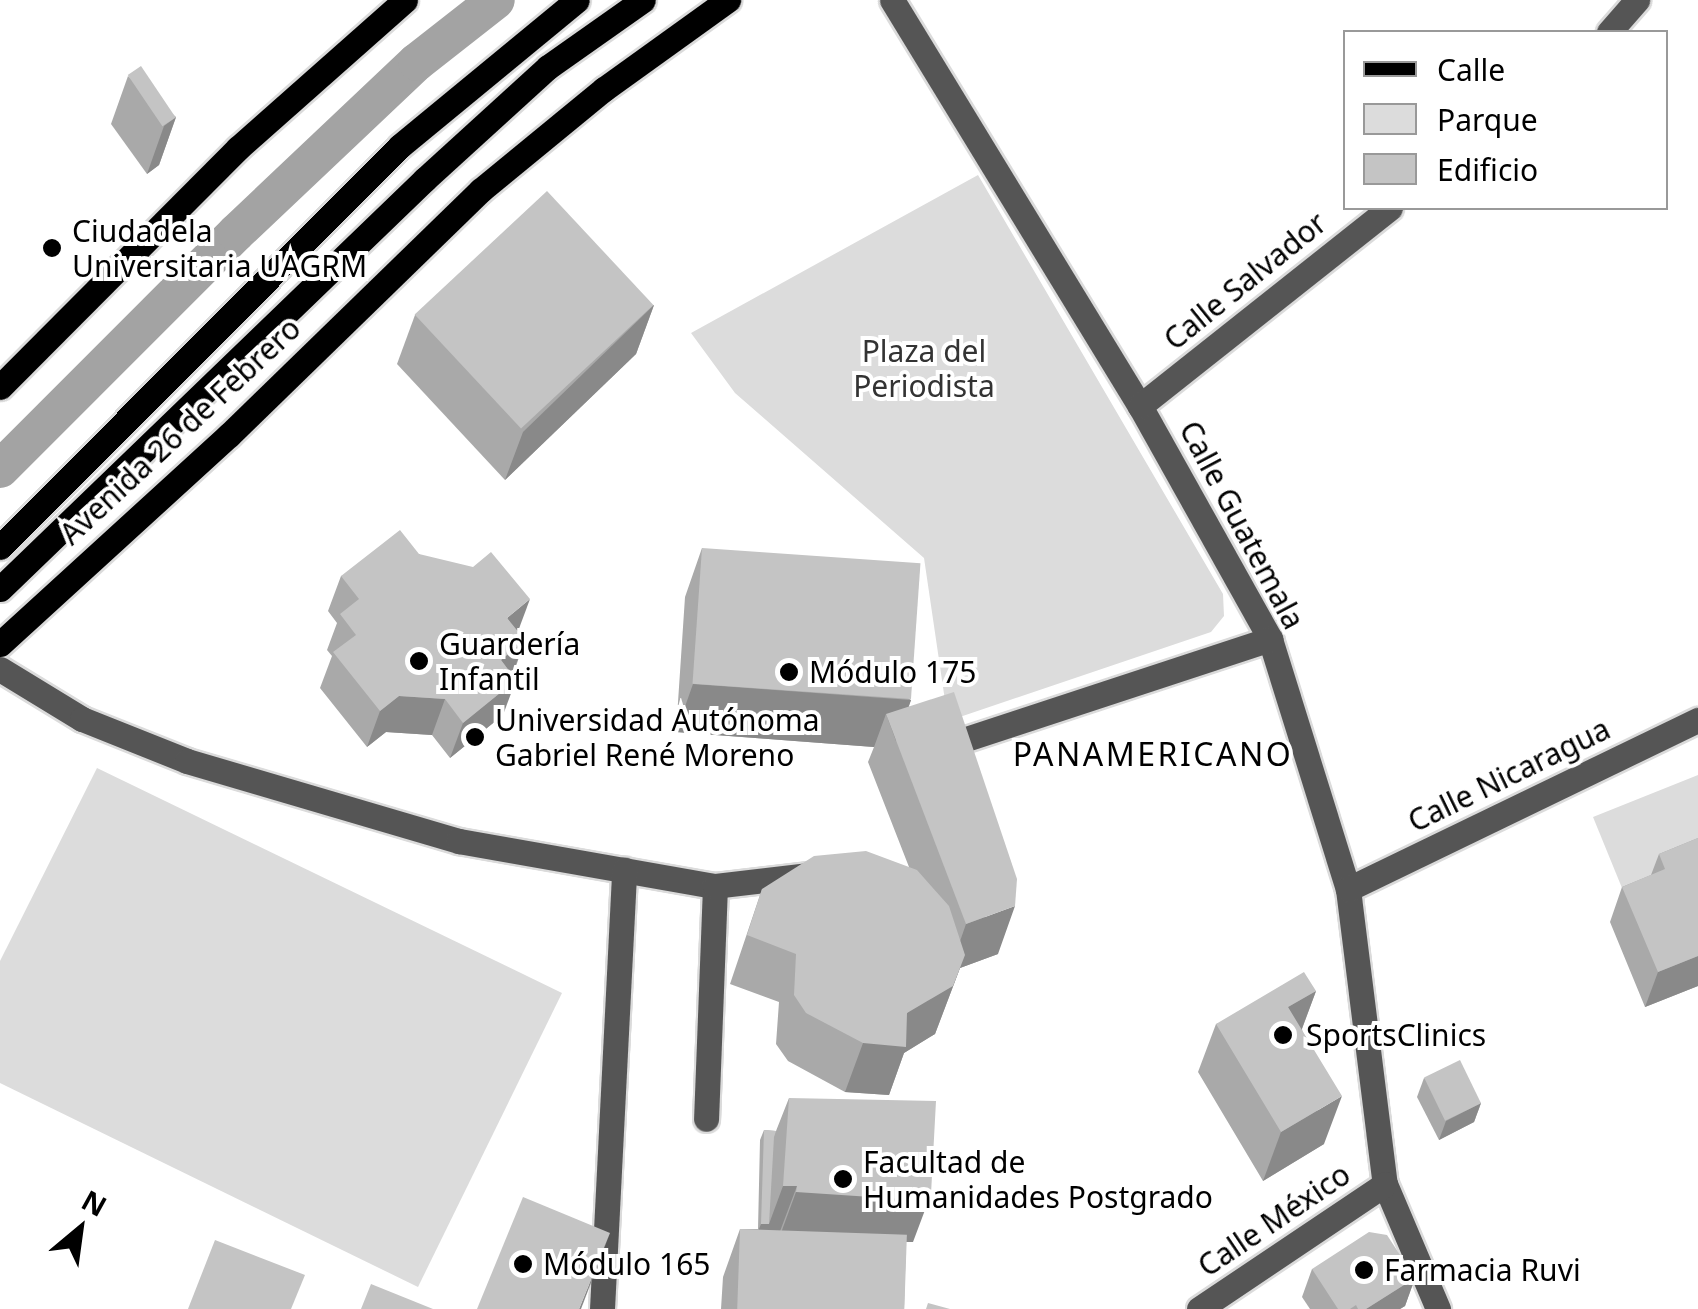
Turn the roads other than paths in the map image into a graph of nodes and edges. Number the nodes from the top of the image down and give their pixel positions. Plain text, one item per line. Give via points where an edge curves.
1 (405, 0) edge
2 (577, 0) edge
3 (643, 0) edge
4 (728, 0) edge
5 (892, 0) edge
6 (1636, 0) edge
7 (1612, 30) edge
8 (1387, 210) edge
9 (0, 387) edge
10 (1140, 406) junction
11 (0, 547) edge
12 (78, 568) junction
13 (0, 589) edge
14 (0, 618) edge
15 (1270, 639) junction
16 (0, 644) edge
17 (0, 669) edge
18 (1698, 720) edge
19 (951, 744) edge
20 (624, 870) junction
21 (840, 872) edge
22 (715, 886) junction
23 (1348, 890) junction
24 (706, 1119) dead end
25 (1385, 1184) junction
26 (602, 1309) edge
27 (1199, 1309) edge
28 (1438, 1309) edge

1 - 9 main road via 238,148
2 - 11 main road, Avenida 26 de Febrero via 400,146
3 - 13 main road, Avenida 26 de Febrero via 548,67 424,179
4 - 12 main road, Avenida 26 de Febrero via 604,89 481,190 229,435
5 - 10 street, Calle Guatemala
6 - 7 street
8 - 10 street, Calle Salvador
10 - 15 street, Calle Guatemala
12 - 14 main road
12 - 16 main road, Avenida 26 de Febrero
15 - 19 street
15 - 23 street, Calle Guatemala
17 - 20 street via 82,719 187,761 458,842
18 - 23 street, Calle Nicaragua
20 - 22 street
20 - 26 street
21 - 22 street
22 - 24 street
23 - 25 street, Calle Guatemala
25 - 27 street, Calle México
25 - 28 street, Calle Guatemala

